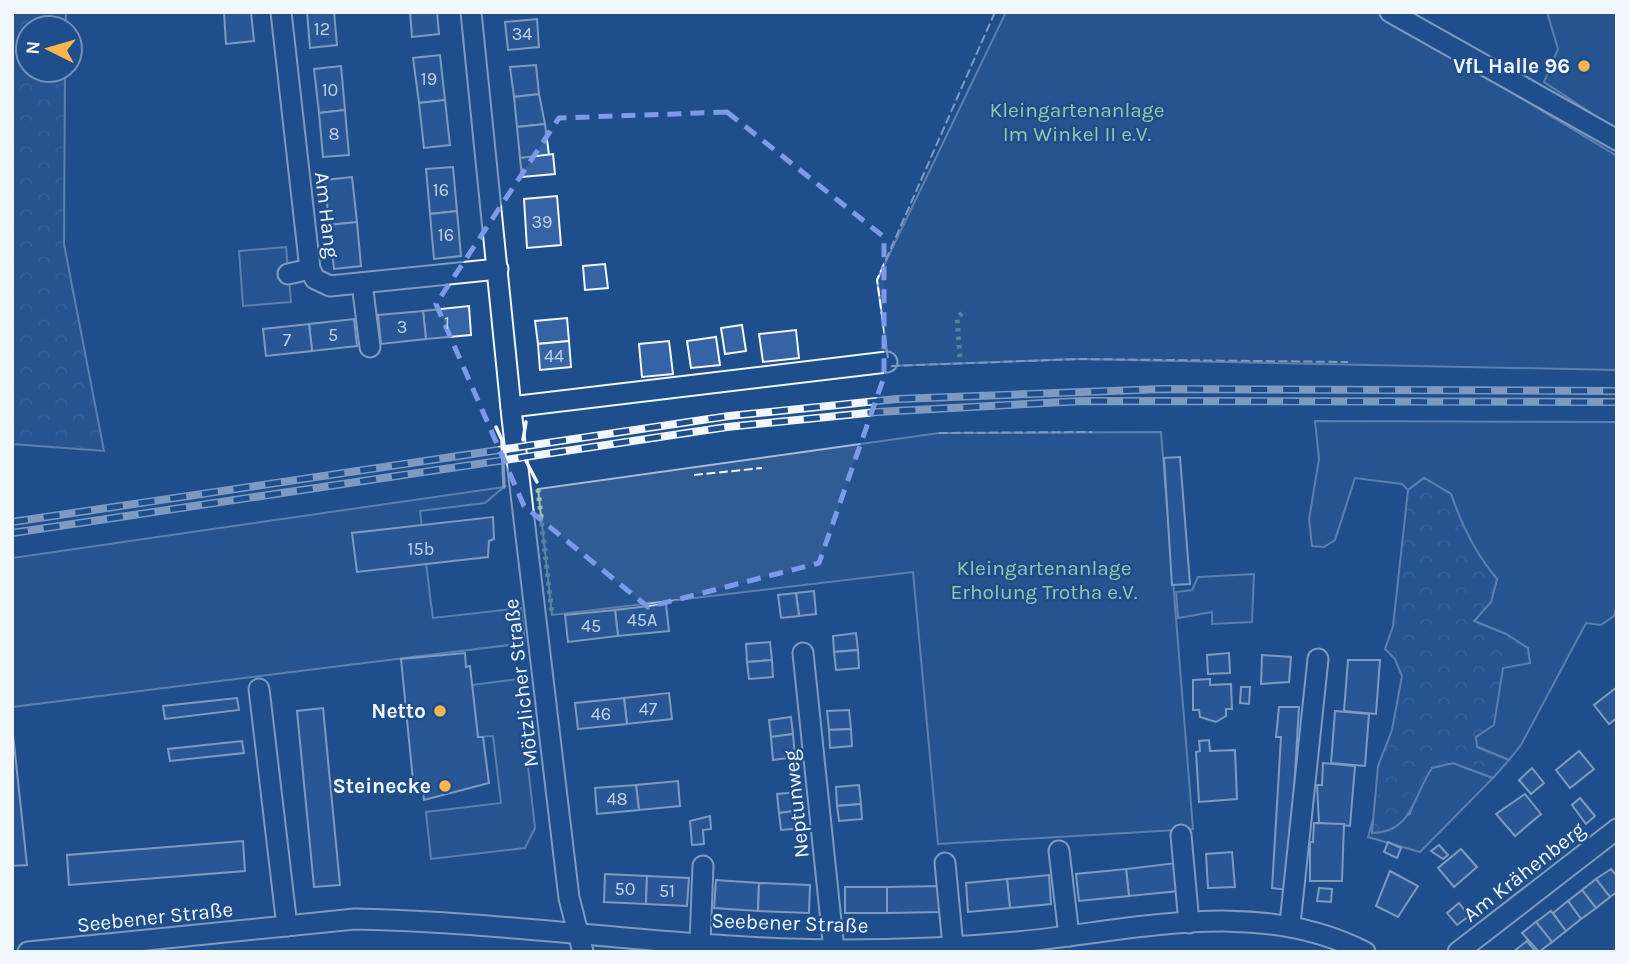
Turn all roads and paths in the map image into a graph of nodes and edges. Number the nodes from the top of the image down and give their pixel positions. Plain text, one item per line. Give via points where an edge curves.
1 (281, 12) edge
2 (471, 12) edge
3 (1390, 12) edge
4 (1617, 140) edge
5 (310, 269) junction
6 (498, 269) junction
7 (288, 274) dead end
8 (362, 283) junction
9 (370, 347) dead end
10 (887, 362) dead end
11 (511, 407) junction
12 (803, 653) dead end
13 (1318, 659) dead end
14 (259, 689) dead end
15 (1617, 829) edge
16 (1181, 835) dead end
17 (1059, 851) dead end
18 (945, 863) dead end
19 (703, 866) dead end
20 (1189, 923) junction
21 (1290, 924) junction
22 (287, 926) junction
23 (1069, 936) junction
24 (699, 942) junction
25 (581, 943) edge
26 (953, 946) junction
27 (728, 948) edge
28 (834, 950) junction
29 (895, 950) edge
30 (28, 952) edge
31 (1365, 952) edge
32 (1458, 952) edge

1 - 5 street, Am Hang
2 - 6 street, Mötzlicher Straße
3 - 4 street
5 - 7 street
5 - 8 street, Am Hang via 322,284
6 - 8 street, Am Hang
6 - 11 street, Mötzlicher Straße
8 - 9 street
10 - 11 street
11 - 25 street, Mötzlicher Straße via 569,898
12 - 28 street, Neptunweg
13 - 21 street
14 - 22 street
15 - 32 street, Am Krähenberg
16 - 20 street
17 - 23 street
18 - 26 street
19 - 24 street
20 - 21 street, Seebener Straße via 1252,920
20 - 23 street, Seebener Straße
21 - 31 street, Seebener Straße via 1335,936
22 - 25 street, Seebener Straße via 355,919 409,920
22 - 30 street, Seebener Straße
23 - 26 street, Seebener Straße
24 - 25 street, Seebener Straße
24 - 27 street, Seebener Straße
26 - 29 street, Seebener Straße
27 - 28 street, Seebener Straße
28 - 29 street, Seebener Straße

